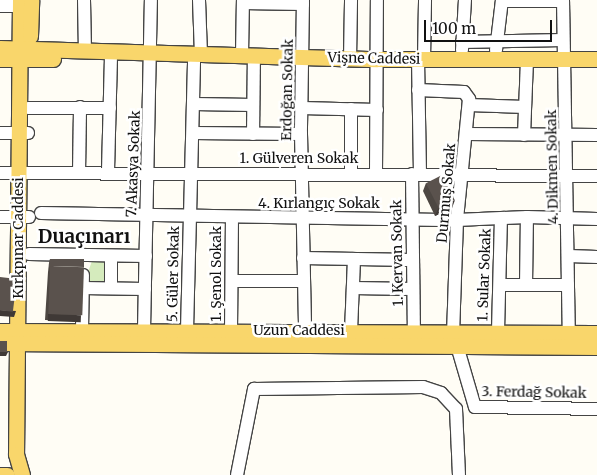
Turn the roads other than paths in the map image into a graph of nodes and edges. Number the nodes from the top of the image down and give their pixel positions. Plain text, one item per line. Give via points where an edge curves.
1 (84, 0) edge
2 (151, 0) edge
3 (199, 0) edge
4 (351, 0) edge
5 (377, 0) edge
6 (425, 0) edge
7 (465, 0) edge
8 (502, 1) edge
9 (526, 1) edge
10 (563, 1) edge
11 (24, 2) edge
12 (243, 2) edge
13 (303, 2) edge
14 (0, 6) edge
15 (563, 40) junction
16 (496, 41) junction
17 (462, 42) junction
18 (0, 48) edge
19 (85, 50) junction
20 (24, 54) junction
21 (152, 55) junction
22 (198, 55) junction
23 (248, 55) junction
24 (303, 56) junction
25 (111, 58) junction
26 (597, 58) edge
27 (0, 59) edge
28 (350, 59) junction
29 (377, 59) junction
30 (421, 59) junction
31 (461, 59) junction
32 (495, 59) junction
33 (527, 59) junction
34 (564, 59) junction
35 (418, 90) junction
36 (194, 104) junction
37 (253, 105) junction
38 (469, 105) junction
39 (80, 107) junction
40 (525, 107) junction
41 (28, 108) junction
42 (110, 108) junction
43 (302, 108) junction
44 (351, 109) junction
45 (377, 110) junction
46 (0, 133) edge
47 (23, 133) junction
48 (193, 133) junction
49 (253, 134) junction
50 (301, 134) junction
51 (466, 134) junction
52 (524, 135) junction
53 (567, 135) junction
54 (597, 135) edge
55 (108, 171) junction
56 (147, 172) junction
57 (0, 173) edge
58 (23, 173) junction
59 (79, 173) junction
60 (192, 173) junction
61 (301, 173) junction
62 (351, 174) junction
63 (376, 174) junction
64 (416, 174) junction
65 (463, 175) junction
66 (569, 176) junction
67 (597, 176) edge
68 (30, 216) junction
69 (146, 216) junction
70 (302, 216) junction
71 (0, 217) edge
72 (527, 217) junction
73 (190, 218) junction
74 (232, 218) junction
75 (412, 219) junction
76 (501, 219) junction
77 (568, 219) junction
78 (597, 219) edge
79 (457, 220) junction
80 (29, 254) junction
81 (84, 255) junction
82 (111, 256) junction
83 (146, 256) junction
84 (569, 256) junction
85 (597, 256) edge
86 (303, 258) junction
87 (354, 259) junction
88 (412, 260) junction
89 (232, 281) junction
90 (303, 281) junction
91 (500, 285) junction
92 (526, 285) junction
93 (568, 285) junction
94 (83, 288) junction
95 (111, 288) junction
96 (353, 288) junction
97 (145, 289) junction
98 (412, 289) junction
99 (82, 330) junction
100 (144, 330) junction
101 (187, 330) junction
102 (231, 330) junction
103 (305, 330) junction
104 (351, 330) junction
105 (0, 331) edge
106 (414, 331) junction
107 (498, 331) junction
108 (569, 332) junction
109 (597, 333) edge
110 (22, 337) junction
111 (454, 338) junction
112 (0, 343) edge
113 (597, 347) edge
114 (597, 400) edge
115 (597, 409) edge
116 (0, 475) edge
117 (8, 475) edge
118 (22, 475) edge
119 (237, 475) edge
120 (459, 475) edge

1 - 19 street
2 - 21 street, 7. Akasya Sokak
3 - 22 street, 5. Güler Sokak
4 - 28 street
5 - 29 street
6 - 30 street, 1. Kervan Sokak
7 - 17 street
8 - 9 street
8 - 16 street
9 - 10 street
10 - 15 street, 4. Dikmen Sokak
11 - 14 street
11 - 20 main road, Kırkpınar Caddesi
12 - 13 street
12 - 23 street
13 - 24 street, Erdoğan Sokak
15 - 16 street
15 - 34 street, 4. Dikmen Sokak
16 - 17 street
16 - 32 street
17 - 31 street
18 - 20 main road, Vişne Caddesi
19 - 20 main road, Vişne Caddesi
19 - 21 main road, Vişne Caddesi
20 - 25 main road, Vişne Caddesi
20 - 27 main road, Vişne Caddesi
20 - 41 main road, Kırkpınar Caddesi
20 - 47 main road, Kırkpınar Caddesi
21 - 22 main road, Vişne Caddesi
21 - 25 main road, Vişne Caddesi
21 - 56 street, 7. Akasya Sokak
22 - 23 main road, Vişne Caddesi
22 - 36 street, 5. Güler Sokak
23 - 24 main road, Vişne Caddesi
23 - 37 street
24 - 28 main road, Vişne Caddesi
24 - 43 street, Erdoğan Sokak
25 - 42 street
26 - 34 main road, Vişne Caddesi
28 - 29 main road, Vişne Caddesi
29 - 30 main road, Vişne Caddesi
29 - 45 street
30 - 31 main road, Vişne Caddesi
30 - 35 street, 1. Kervan Sokak
31 - 32 main road, Vişne Caddesi
32 - 33 main road, Vişne Caddesi
33 - 34 main road, Vişne Caddesi
33 - 40 street
34 - 53 street, 4. Dikmen Sokak
35 - 38 street via 464,92
35 - 64 street, 1. Kervan Sokak
36 - 37 street
36 - 48 street, 5. Güler Sokak
37 - 49 street
38 - 40 street
38 - 51 street, Durmuş Sokak
39 - 41 street
39 - 42 street
39 - 59 street
40 - 52 street
41 - 47 main road, Kırkpınar Caddesi
42 - 55 street
43 - 44 street
43 - 50 street, Erdoğan Sokak
44 - 45 street
44 - 62 street
45 - 63 street
46 - 47 street
47 - 58 main road, Kırkpınar Caddesi
48 - 49 street
48 - 60 street, 5. Güler Sokak
49 - 50 street
50 - 61 street, Erdoğan Sokak
51 - 52 street
51 - 65 street, Durmuş Sokak
52 - 53 street
53 - 54 street
53 - 66 street, 4. Dikmen Sokak
55 - 56 street, 1. Gülveren Sokak
55 - 59 street, 1. Gülveren Sokak
56 - 60 street, 1. Gülveren Sokak
56 - 69 street, 7. Akasya Sokak
57 - 58 street, 1. Gülveren Sokak
58 - 59 street, 1. Gülveren Sokak
58 - 68 main road, Kırkpınar Caddesi
60 - 61 street, 1. Gülveren Sokak
60 - 73 street, 5. Güler Sokak
61 - 62 street, 1. Gülveren Sokak
61 - 70 street, Erdoğan Sokak
62 - 63 street, 1. Gülveren Sokak
63 - 64 street, 1. Gülveren Sokak
64 - 65 street, 1. Gülveren Sokak
64 - 75 street, 1. Kervan Sokak
65 - 66 street, 1. Gülveren Sokak
65 - 79 street, Durmuş Sokak
66 - 67 street, 1. Gülveren Sokak
66 - 77 street, 4. Dikmen Sokak
68 - 69 street, 4. Kırlangıç Sokak
68 - 71 street, 4. Kırlangıç Sokak
68 - 80 main road, Kırkpınar Caddesi
68 - 110 main road, Kırkpınar Caddesi via 11,283
69 - 73 street, 4. Kırlangıç Sokak
69 - 83 street, 7. Akasya Sokak
70 - 74 street, 4. Kırlangıç Sokak
70 - 75 street, 4. Kırlangıç Sokak
70 - 86 street, Erdoğan Sokak
72 - 76 street, 4. Kırlangıç Sokak
72 - 77 street, 4. Kırlangıç Sokak
72 - 92 street
73 - 74 street, 4. Kırlangıç Sokak
73 - 101 street, 5. Güler Sokak
74 - 89 street, 1. Şenol Sokak
75 - 79 street, 4. Kırlangıç Sokak
75 - 88 street, 1. Kervan Sokak
76 - 79 street, 4. Kırlangıç Sokak
76 - 91 street, 1. Sular Sokak
77 - 78 street, 4. Kırlangıç Sokak
77 - 84 street, 4. Dikmen Sokak
79 - 111 street, Durmuş Sokak
80 - 81 street
80 - 110 main road, Kırkpınar Caddesi
81 - 82 street
81 - 94 street
82 - 83 street
82 - 95 street
83 - 97 street, 7. Akasya Sokak
84 - 85 street
84 - 93 street, 4. Dikmen Sokak
86 - 87 street
86 - 90 street, Erdoğan Sokak
87 - 88 street
87 - 96 street
88 - 98 street, 1. Kervan Sokak
89 - 90 street
89 - 102 street, 1. Şenol Sokak
90 - 103 street, Erdoğan Sokak
91 - 92 street
91 - 107 street, 1. Sular Sokak
92 - 93 street
93 - 108 street, 4. Dikmen Sokak
94 - 95 street
94 - 99 street
95 - 97 street
96 - 98 street
96 - 104 street
97 - 100 street, 7. Akasya Sokak
98 - 106 street, 1. Kervan Sokak
99 - 100 main road, Uzun Caddesi
99 - 110 main road, Uzun Caddesi
100 - 101 main road, Uzun Caddesi
101 - 102 main road, Uzun Caddesi
102 - 103 main road, Uzun Caddesi
103 - 104 main road, Uzun Caddesi
104 - 106 main road, Uzun Caddesi
105 - 110 main road, Uzun Caddesi
106 - 111 main road, Uzun Caddesi
107 - 108 main road, Uzun Caddesi
107 - 111 main road, Uzun Caddesi
108 - 109 main road, Uzun Caddesi
110 - 111 main road, Uzun Caddesi
110 - 112 main road, Uzun Caddesi
110 - 118 main road, Kırkpınar Caddesi via 26,453
111 - 113 main road, Uzun Caddesi
111 - 115 street, 3. Ferdağ Sokak via 475,407
114 - 115 street
116 - 117 main road
119 - 120 street via 254,388 423,387 441,393 456,409

